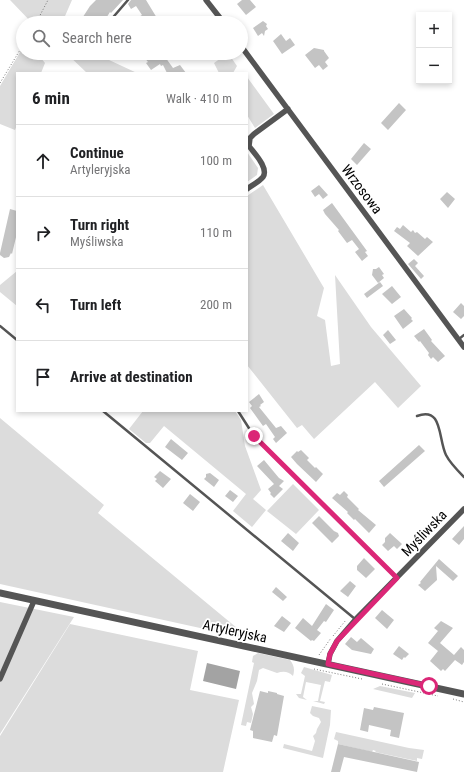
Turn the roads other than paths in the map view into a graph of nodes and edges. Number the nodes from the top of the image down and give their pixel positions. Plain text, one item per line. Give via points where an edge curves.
1 (128, 0) edge
2 (206, 0) edge
3 (114, 16) edge
4 (219, 16) edge
5 (248, 55) edge
6 (288, 109) junction
7 (248, 188) edge
8 (0, 326) edge
9 (464, 335) edge
10 (16, 339) edge
11 (458, 339) junction
12 (464, 347) edge
13 (104, 412) edge
14 (239, 412) edge
15 (417, 416) dead end
16 (464, 477) edge
17 (464, 509) edge
18 (397, 578) junction
19 (0, 593) edge
20 (34, 601) junction
21 (356, 620) junction
22 (328, 664) junction
23 (0, 679) edge
24 (464, 694) edge

1 - 3 lane
2 - 4 street
5 - 6 street, Wrzosowa
6 - 7 street via 250,138 250,146 262,164 264,172 262,178
6 - 11 street, Wrzosowa
8 - 10 lane
9 - 11 lane
11 - 12 street, Wrzosowa
13 - 21 lane
14 - 18 lane via 254,436
15 - 16 lane via 432,415 437,421 446,456
17 - 18 street, Myśliwska
18 - 21 street, Myśliwska
19 - 20 street, Artyleryjska
20 - 22 street, Artyleryjska
20 - 23 street
21 - 22 street, Myśliwska via 337,641
22 - 24 street, Artyleryjska

